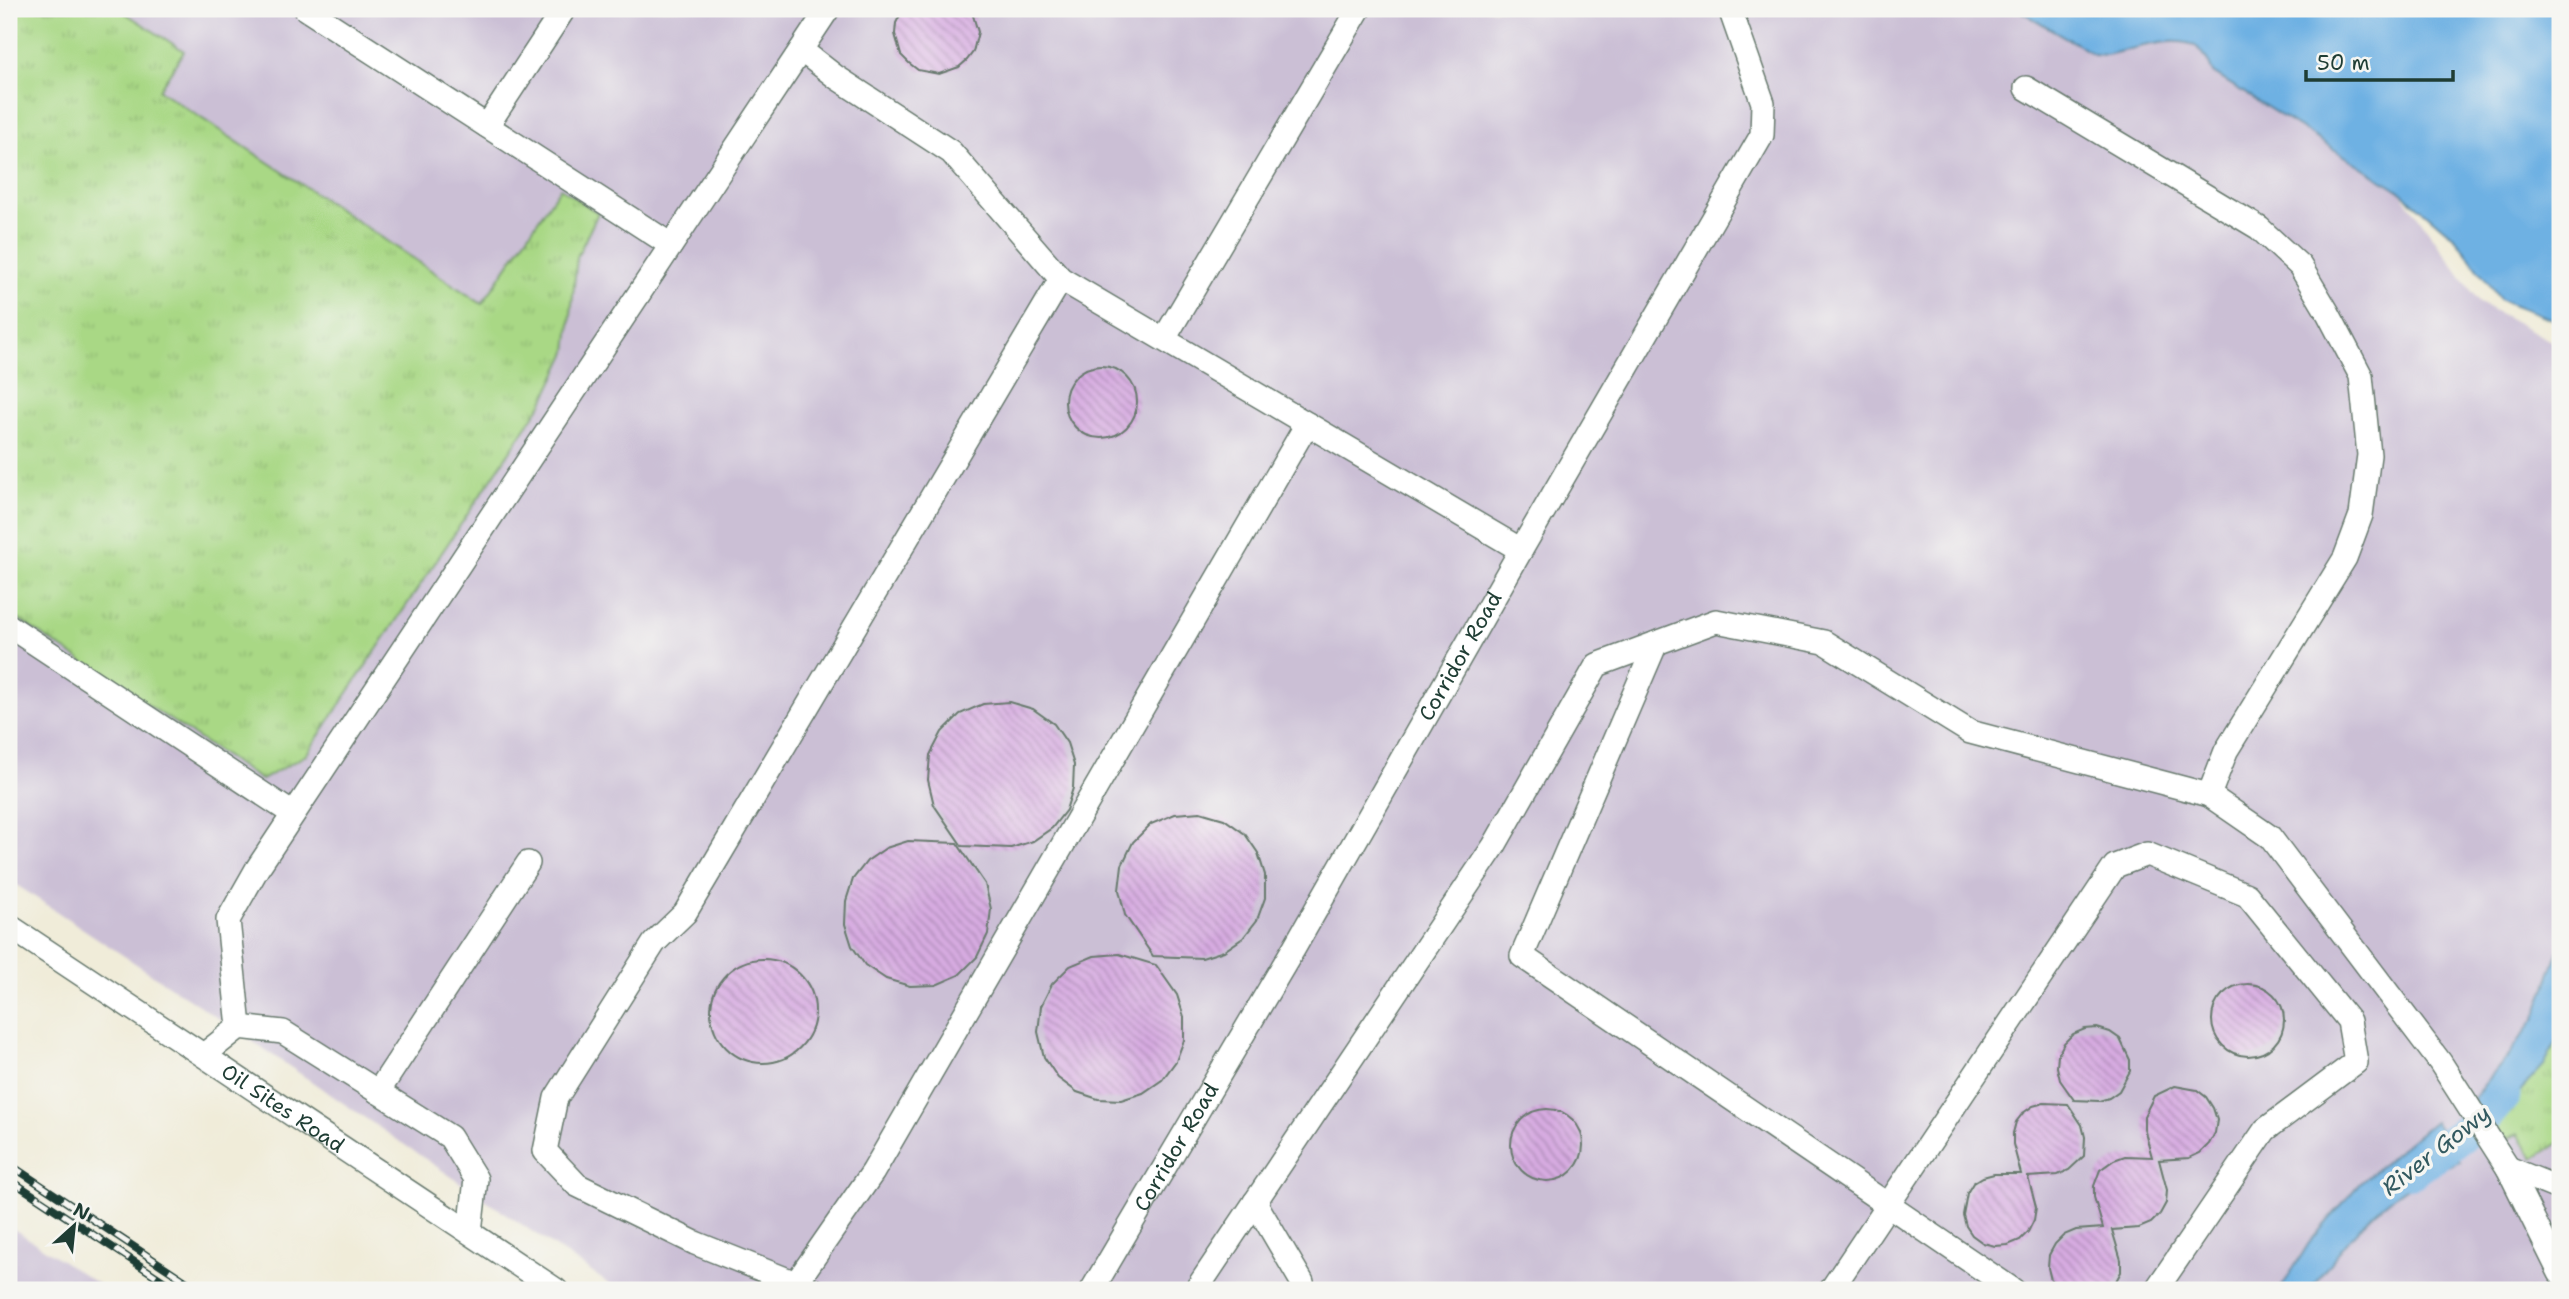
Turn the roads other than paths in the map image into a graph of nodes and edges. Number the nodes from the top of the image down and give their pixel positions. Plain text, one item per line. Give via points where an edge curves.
1 (306, 9) edge
2 (564, 9) edge
3 (828, 9) edge
4 (1359, 9) edge
5 (1730, 9) edge
6 (801, 50) junction
7 (2026, 88) dead end
8 (487, 126) junction
9 (671, 245) junction
10 (1060, 279) junction
11 (1164, 340) junction
12 (1307, 424) junction
13 (1521, 550) junction
14 (9, 626) edge
15 (1656, 643) junction
16 (2208, 795) junction
17 (293, 814) junction
18 (528, 863) dead end
19 (9, 926) edge
20 (239, 1027) junction
21 (205, 1055) junction
22 (378, 1091) junction
23 (2508, 1168) junction
24 (2560, 1189) edge
25 (1255, 1202) junction
26 (1888, 1205) junction
27 (470, 1232) junction
28 (2560, 1273) edge
29 (804, 1287) edge
30 (556, 1290) edge
31 (1092, 1290) edge
32 (1196, 1290) edge
33 (1303, 1290) edge
34 (1831, 1290) edge
35 (2013, 1290) edge
36 (2156, 1290) edge

1 - 8 street
2 - 8 street
3 - 6 street
4 - 11 street
5 - 13 street, Corridor Road via 1763,103 1762,135
6 - 9 street
6 - 10 street via 951,152
7 - 16 street via 2259,228 2300,266 2361,376 2370,455 2361,515 2345,558 2226,751
8 - 9 street
9 - 17 street
10 - 11 street
10 - 29 street via 685,914 654,943 556,1098 545,1151 577,1185 695,1243
11 - 12 street
12 - 13 street
12 - 29 street
13 - 31 street, Corridor Road
14 - 17 street
15 - 16 street via 1716,621 1824,642 1969,732
15 - 25 street via 1597,665 1494,846
15 - 26 street via 1522,956
16 - 23 street via 2270,837 2440,1062
17 - 20 street via 228,920
18 - 22 street
19 - 21 street, Oil Sites Road
20 - 21 street
20 - 22 street via 284,1032
21 - 27 street, Oil Sites Road
22 - 27 street via 450,1137 476,1179
23 - 24 street
23 - 28 street
25 - 32 street
25 - 33 street
26 - 34 street
26 - 35 street
26 - 36 street via 2115,866 2147,854 2246,895 2349,1021 2356,1062 2265,1130
27 - 30 street, Oil Sites Road

